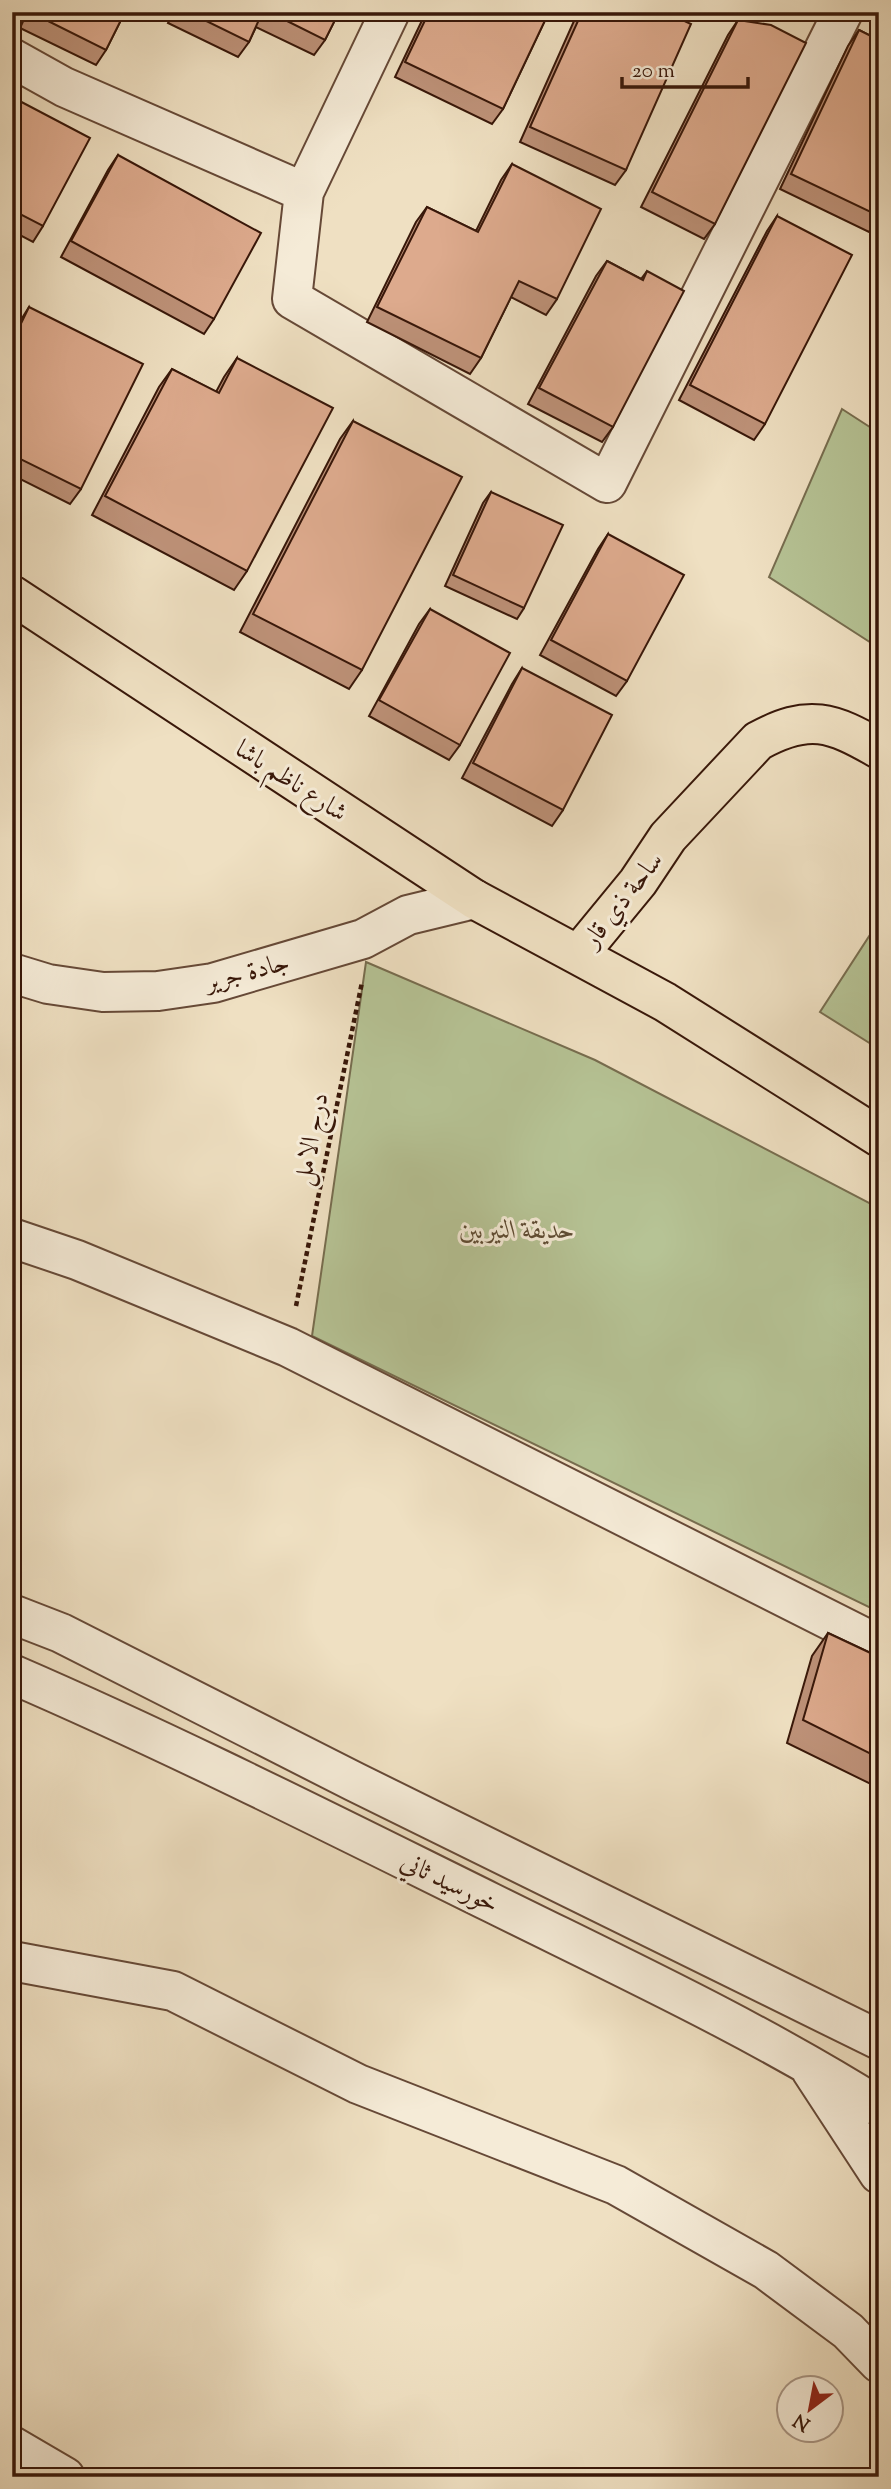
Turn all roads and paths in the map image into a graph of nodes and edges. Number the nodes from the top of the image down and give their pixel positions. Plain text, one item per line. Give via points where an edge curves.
1 (390, 12) edge
2 (843, 12) edge
3 (12, 58) edge
4 (304, 192) junction
5 (12, 595) edge
6 (879, 749) edge
7 (474, 899) junction
8 (363, 939) junction
9 (578, 955) junction
10 (12, 973) edge
11 (879, 1137) edge
12 (12, 1238) edge
13 (288, 1346) junction
14 (12, 1614) edge
15 (879, 1645) edge
16 (12, 1674) edge
17 (12, 1961) edge
18 (879, 2040) edge
19 (804, 2060) junction
20 (879, 2107) edge
21 (879, 2174) edge
22 (879, 2362) edge
23 (12, 2446) edge
24 (65, 2477) edge

1 - 4 street
2 - 4 street via 607,483 292,299
3 - 4 street via 64,87
5 - 7 main road, شارع ناظم باشا
6 - 9 main road, ساحة ذي قار via 841,727 818,723 758,741 668,837
7 - 8 street, جادة جرير via 408,915
7 - 9 main road, شارع ناظم باشا
8 - 10 street, جادة جرير via 213,983 158,991 103,992
8 - 13 path, درج الامل via 366,962
9 - 11 main road, ساحة ذي قار via 665,1002
12 - 13 street
13 - 15 street
14 - 18 street, خورسيد ثاني via 61,1633
16 - 19 street, خورسيد ثاني via 316,1816
17 - 22 street via 173,1991 359,2084 616,2185 766,2270 848,2331
19 - 20 street, خورسيد ثاني
19 - 21 street
23 - 24 street

